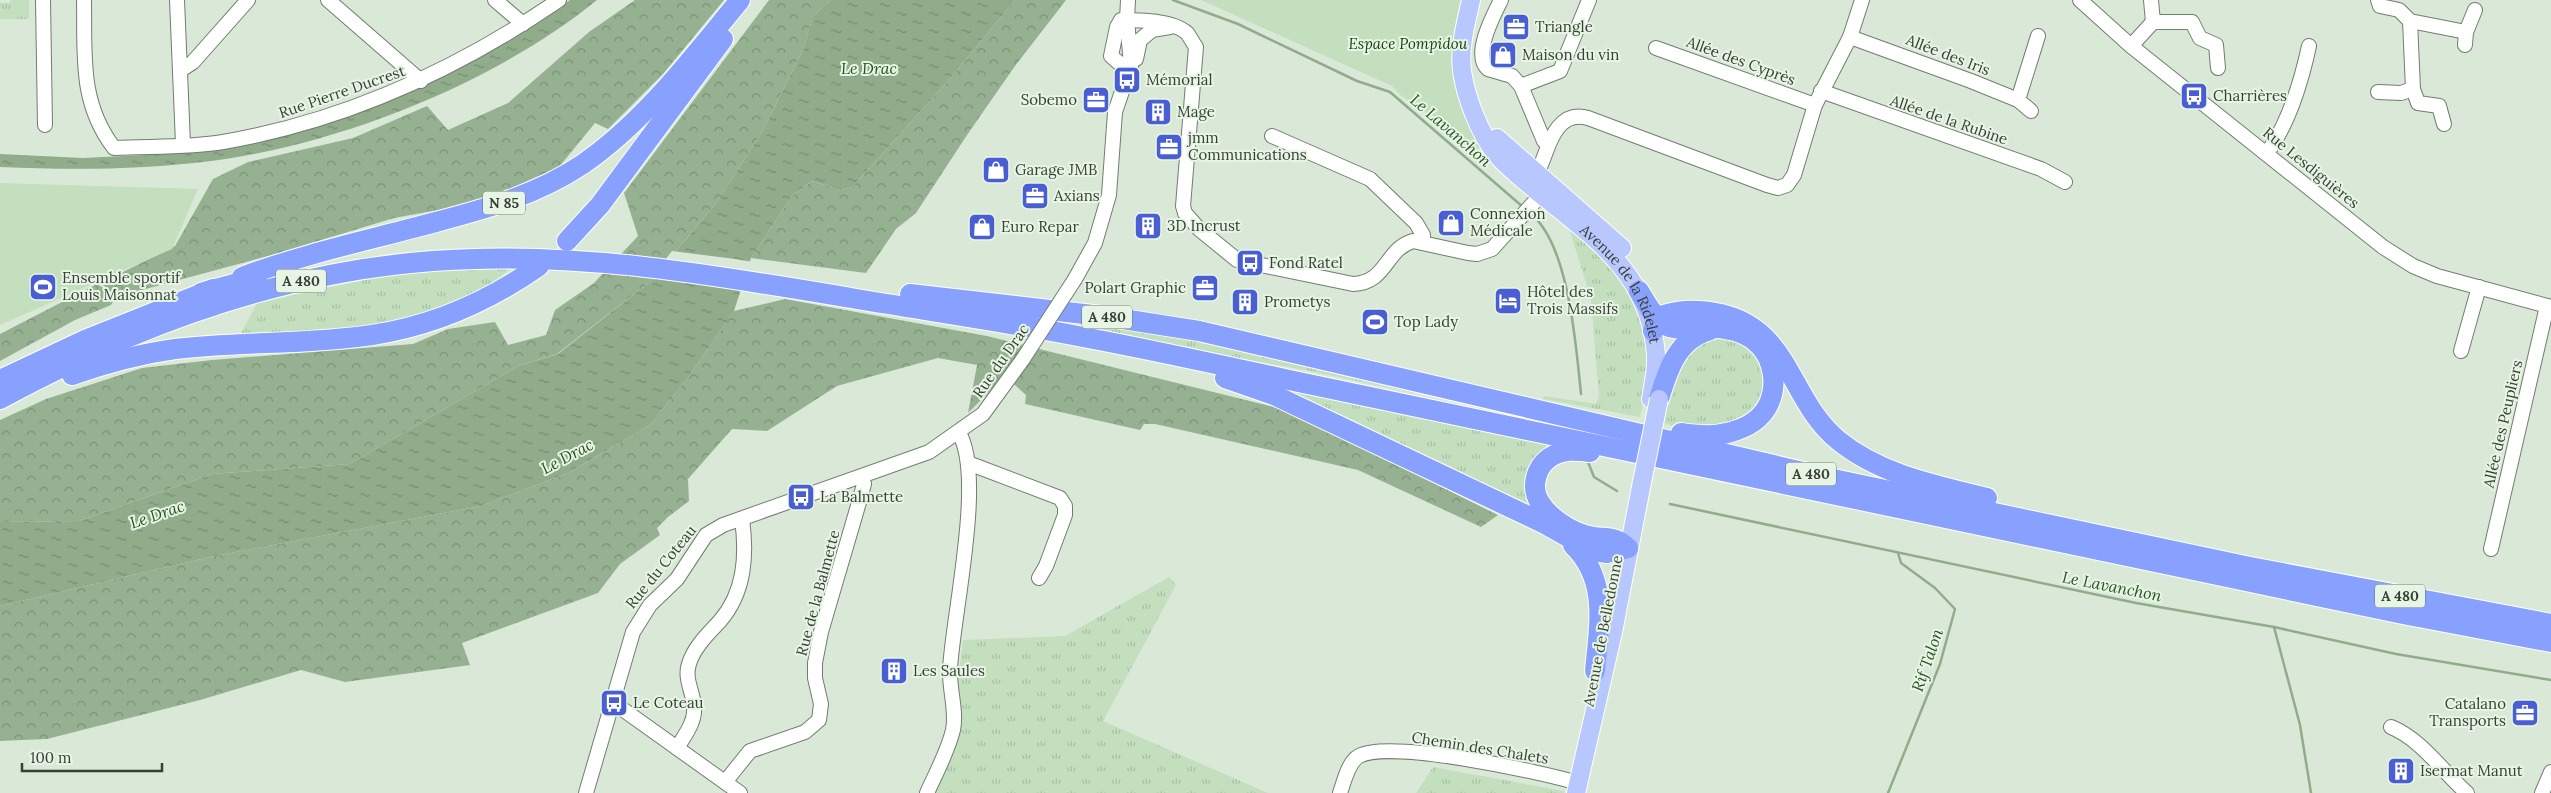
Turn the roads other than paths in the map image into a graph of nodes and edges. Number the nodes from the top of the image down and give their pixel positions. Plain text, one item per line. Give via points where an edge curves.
1 (43, 0) edge
2 (84, 0) edge
3 (177, 0) edge
4 (248, 0) edge
5 (328, 0) edge
6 (495, 0) edge
7 (560, 0) edge
8 (740, 0) edge
9 (751, 0) edge
10 (1128, 0) edge
11 (1471, 0) edge
12 (1501, 0) edge
13 (1589, 0) edge
14 (1862, 0) edge
15 (2080, 0) edge
16 (2151, 0) edge
17 (2378, 0) edge
18 (2475, 10) dead end
19 (1127, 20) junction
20 (2410, 21) junction
21 (2153, 22) junction
22 (523, 24) junction
23 (1173, 27) junction
24 (2038, 36) dead end
25 (1850, 37) junction
26 (2131, 46) junction
27 (2308, 46) dead end
28 (1656, 48) dead end
29 (1131, 65) junction
30 (2218, 68) dead end
31 (181, 70) junction
32 (421, 81) junction
33 (1521, 86) junction
34 (2413, 89) junction
35 (1821, 91) junction
36 (2378, 92) dead end
37 (2018, 100) junction
38 (1815, 105) junction
39 (1474, 112) junction
40 (2031, 112) dead end
41 (2444, 124) dead end
42 (45, 125) dead end
43 (1272, 136) dead end
44 (1549, 143) junction
45 (183, 144) junction
46 (2267, 153) junction
47 (1538, 176) junction
48 (2065, 182) dead end
49 (1543, 197) junction
50 (567, 241) dead end
51 (1423, 243) junction
52 (627, 259) junction
53 (539, 266) dead end
54 (2479, 287) junction
55 (830, 289) junction
56 (201, 293) junction
57 (1648, 295) junction
58 (2549, 306) edge
59 (1664, 321) junction
60 (1718, 328) junction
61 (1127, 346) junction
62 (2461, 351) dead end
63 (1375, 370) junction
64 (0, 380) edge
65 (0, 398) edge
66 (1655, 399) junction
67 (0, 402) edge
68 (959, 433) junction
69 (968, 463) junction
70 (862, 477) junction
71 (1767, 480) junction
72 (1638, 481) joint
73 (742, 519) junction
74 (1565, 536) junction
75 (1622, 546) junction
76 (2492, 550) dead end
77 (2250, 567) junction
78 (1038, 578) dead end
79 (2551, 624) edge
80 (2551, 642) edge
81 (1595, 671) junction
82 (614, 703) junction
83 (2391, 727) dead end
84 (677, 748) junction
85 (2551, 772) edge
86 (725, 782) junction
87 (1577, 788) edge
88 (586, 793) edge
89 (740, 793) edge
90 (927, 793) edge
91 (1340, 793) edge
92 (2467, 793) edge
93 (2542, 793) edge

1 - 42 street
2 - 45 street, Rue Pierre Ducrest via 86,88 100,130 114,148
3 - 31 street
4 - 31 street via 193,62
5 - 32 street
6 - 22 street
7 - 22 street, Rue Pierre Ducrest
8 - 56 highway, N 85 via 637,118 601,151 560,178 500,204 302,258
9 - 50 highway via 605,198
10 - 19 street, Rue du Drac
11 - 39 main road, Avenue de la Ridelet via 1461,64
12 - 33 street via 1482,46 1483,61 1488,70 1512,76
13 - 33 street via 1560,71
14 - 25 street
15 - 26 street, Rue Lesdiguières
16 - 21 street
17 - 20 street via 2380,6 2399,10
18 - 20 street via 2465,38
19 - 23 street via 1157,21
19 - 29 street, Rue du Drac
19 - 29 street via 1122,20 1117,27 1111,56 1119,63
20 - 34 street
21 - 26 street
21 - 30 street via 2192,22 2200,38 2216,45
22 - 32 street, Rue Pierre Ducrest
23 - 29 street via 1152,30 1140,40 1135,62
23 - 51 street via 1186,33 1196,47 1183,206 1185,213 1200,229 1240,262 1353,284 1376,277 1406,243
24 - 37 street
25 - 35 street
25 - 37 street, Allée des Iris
26 - 46 street, Rue Lesdiguières
27 - 46 street via 2293,103
28 - 38 street, Allée des Cyprès
29 - 68 street, Rue du Drac, bridge via 1115,112 1112,173 1103,219 1094,242 1075,279 1023,359 983,414
31 - 45 street
32 - 45 street, Rue Pierre Ducrest via 289,129 221,142
33 - 44 street via 1544,141
34 - 36 street via 2402,93
34 - 41 street via 2418,103 2439,106
35 - 38 street
35 - 48 street, Allée de la Rubine via 2041,169
37 - 40 street, Allée des Iris
38 - 44 street via 1794,175 1787,185 1778,188 1585,117 1564,121
39 - 47 main road, Avenue de la Ridelet via 1504,146
39 - 49 main road, Avenue de la Ridelet via 1495,152
43 - 51 street via 1370,179 1416,223
44 - 47 street
46 - 54 street, Rue Lesdiguières via 2383,247 2413,266
47 - 49 main road, Avenue de la Ridelet
49 - 51 street via 1492,248 1477,254
49 - 57 main road, Avenue de la Ridelet via 1613,255
52 - 55 highway, A 480 via 733,266
52 - 56 highway, A 480 via 520,246 413,250 323,263
52 - 65 highway, A 480 via 438,260 360,269 292,283 174,319 63,366
53 - 67 highway via 486,298 419,325 353,337 198,347 145,354 96,366
54 - 58 street, Rue Lesdiguières
54 - 62 street
55 - 61 highway, A 480
55 - 63 highway, A 480 via 1164,325
56 - 64 highway, A 480 via 93,336
57 - 59 main road, Avenue de la Ridelet
57 - 59 highway via 1662,305
58 - 76 street, Allée des Peupliers
59 - 60 highway via 1666,326 1676,328
59 - 66 main road, Avenue de la Ridelet via 1664,368
59 - 77 highway via 1725,315 1760,332 1774,347 1800,394 1823,426 1849,449 1877,464 1918,480 2043,513 2234,556
60 - 63 highway via 1740,332 1755,342 1766,355 1773,378 1770,399 1763,413 1745,427 1723,435 1676,432
60 - 66 highway via 1695,336 1683,346
61 - 71 highway, A 480
61 - 74 highway via 1139,356 1228,379 1274,395
63 - 77 highway, A 480 via 1824,477
66 - 72 main road, Avenue de la Ridelet, bridge
68 - 69 street via 965,444
68 - 70 street, Rue du Coteau via 922,456
69 - 78 street via 1060,498 1065,506 1066,515
69 - 90 street via 969,505 950,670 954,729
70 - 73 street, Rue du Coteau
70 - 86 street, Rue de la Balmette via 864,484 814,663 821,704 819,720 805,732 750,751
71 - 75 highway via 1577,450 1563,451 1547,459 1535,483 1538,500 1546,510 1584,535
71 - 80 highway, A 480 via 2403,614
72 - 75 main road, Avenue de Belledonne
73 - 82 street, Rue du Coteau via 706,536 677,579 650,605 631,638
73 - 84 street via 744,566 741,581 726,612 691,658 688,678 695,707
74 - 75 highway via 1596,552 1607,553
74 - 81 highway via 1588,562 1599,592
75 - 81 main road, Avenue de Belledonne
75 - 87 main road, Avenue de Belledonne via 1612,632
77 - 79 highway, A 480
81 - 87 main road, Avenue de Belledonne
82 - 84 street
82 - 88 street, Rue du Coteau
83 - 92 street via 2417,742
84 - 86 street
85 - 93 street
86 - 89 street
87 - 91 street, Chemin des Chalets via 1548,775 1425,752 1393,751 1371,753 1354,760

